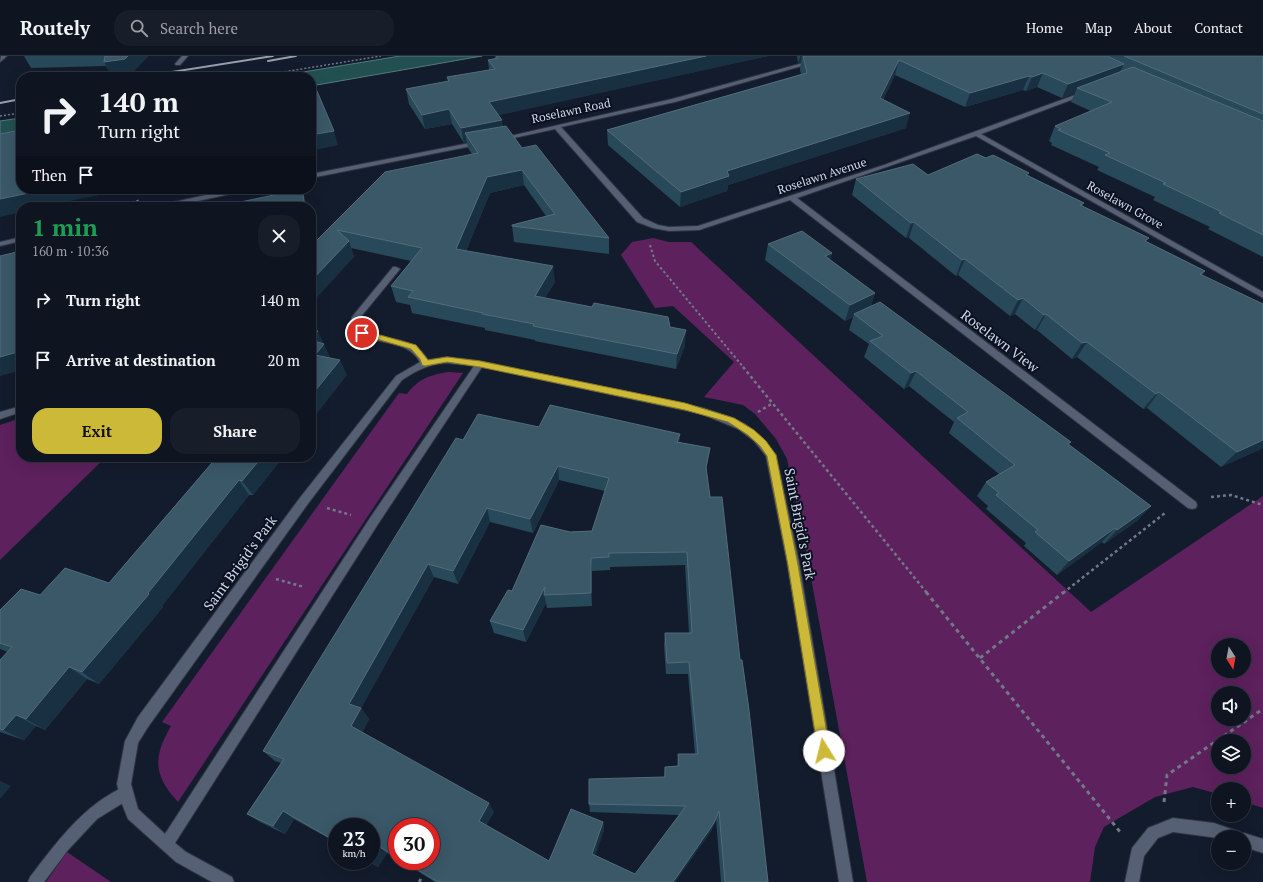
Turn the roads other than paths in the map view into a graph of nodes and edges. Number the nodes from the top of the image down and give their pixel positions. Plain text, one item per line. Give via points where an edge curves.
1 (4, 56) edge
2 (185, 56) edge
3 (834, 56) edge
4 (0, 60) edge
5 (178, 64) dead end
6 (1091, 91) edge
7 (556, 127) junction
8 (976, 134) junction
9 (496, 139) edge
10 (489, 141) edge
11 (316, 175) edge
12 (221, 194) edge
13 (791, 197) junction
14 (183, 202) edge
15 (16, 240) edge
16 (0, 244) edge
17 (396, 269) dead end
18 (1263, 295) edge
19 (425, 363) junction
20 (480, 364) junction
21 (16, 411) edge
22 (0, 416) edge
23 (1192, 505) road end
24 (126, 793) junction
25 (1214, 830) edge
26 (1251, 842) edge
27 (166, 845) junction
28 (1263, 846) edge
29 (35, 882) edge
30 (227, 882) edge
31 (846, 882) edge
32 (1132, 882) edge

1 - 4 street
2 - 5 street
3 - 7 street, Roselawn Road via 717,90
6 - 8 street, Roselawn Avenue
7 - 9 street, Roselawn Road
7 - 13 street, Roselawn Avenue via 640,220 659,229 699,228
8 - 13 street, Roselawn Avenue
8 - 18 street, Roselawn Grove
10 - 11 street
12 - 14 street
13 - 23 street, Roselawn View
15 - 16 street
17 - 19 street via 355,319 354,326 368,335 414,347
19 - 20 street, Saint Brigid's Park via 447,360
19 - 24 street, Saint Brigid's Park via 399,378 303,502 147,716 132,741 124,784
20 - 27 street via 374,521
20 - 31 street, Saint Brigid's Park via 703,411 738,424 763,443 771,455 793,565
21 - 22 street
24 - 27 street, Saint Brigid's Park via 133,814
24 - 29 street via 92,814 63,844
25 - 32 street via 1173,825 1153,833 1137,852
26 - 28 street
27 - 30 street, Saint Brigid's Park via 181,857

